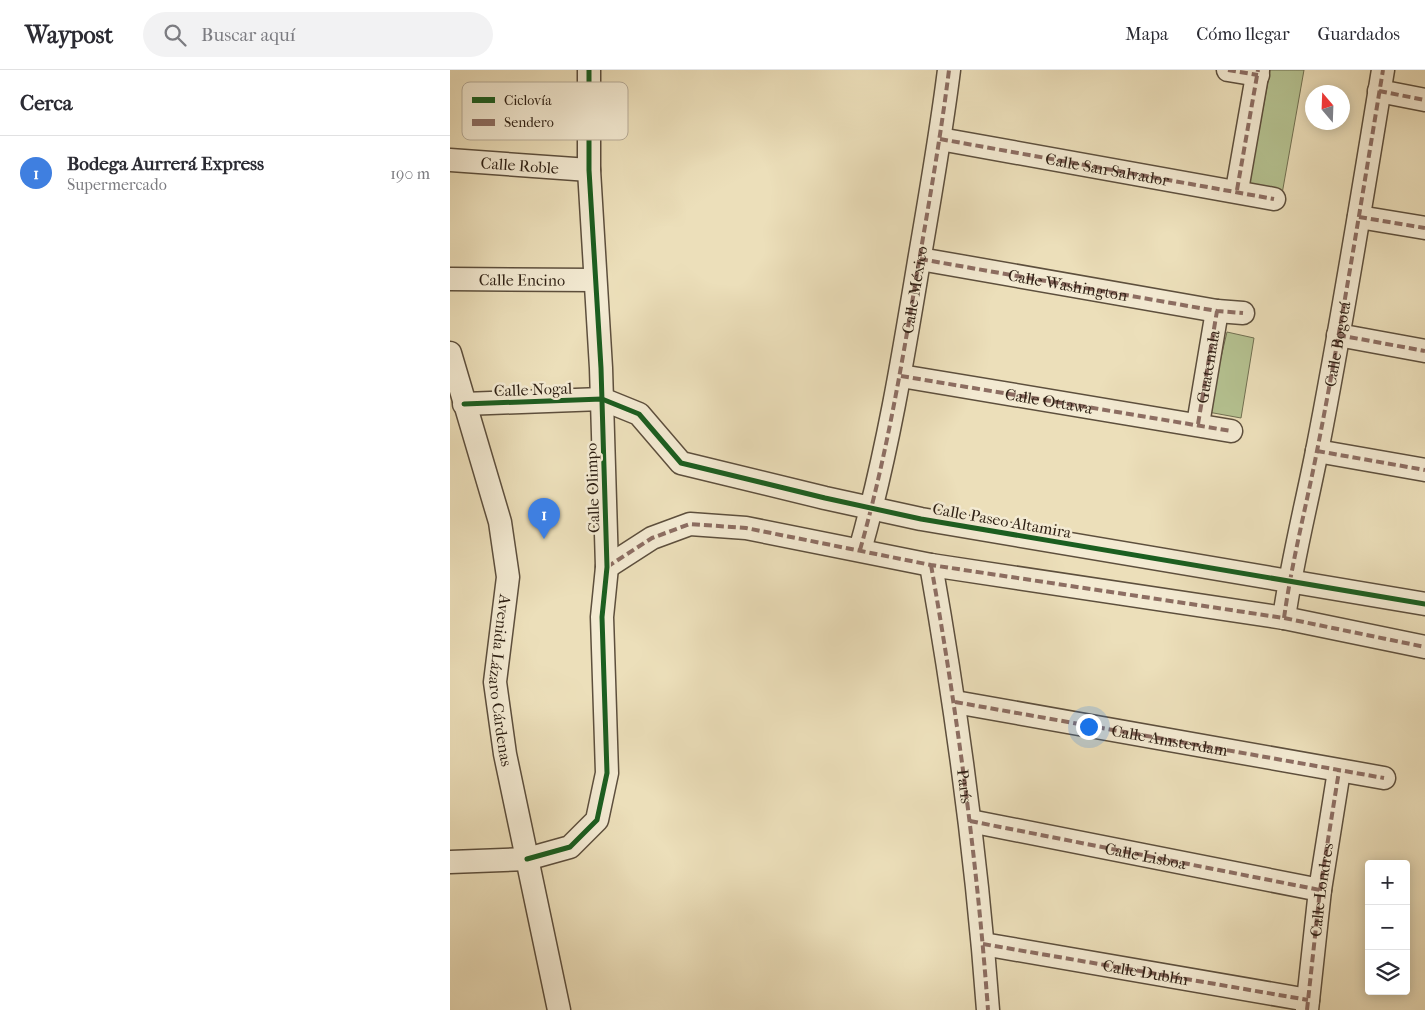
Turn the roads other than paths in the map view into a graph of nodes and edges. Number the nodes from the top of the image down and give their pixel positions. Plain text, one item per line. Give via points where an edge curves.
1 (949, 70) edge
2 (1228, 70) edge
3 (1258, 73) edge
4 (1381, 81) edge
5 (1425, 100) edge
6 (940, 139) junction
7 (589, 140) edge
8 (450, 160) edge
9 (589, 170) junction
10 (1237, 190) junction
11 (1274, 199) dead end
12 (1359, 217) junction
13 (1425, 228) edge
14 (920, 259) junction
15 (450, 279) edge
16 (596, 280) junction
17 (1217, 311) junction
18 (1243, 313) dead end
19 (1338, 335) junction
20 (1425, 351) edge
21 (450, 353) edge
22 (901, 376) junction
23 (602, 399) junction
24 (464, 404) junction
25 (1198, 424) junction
26 (1231, 431) dead end
27 (1317, 451) junction
28 (1425, 470) edge
29 (872, 509) junction
30 (860, 550) junction
31 (931, 565) junction
32 (607, 568) junction
33 (1289, 581) junction
34 (1425, 604) edge
35 (1284, 618) junction
36 (1425, 647) edge
37 (955, 702) junction
38 (1339, 771) junction
39 (1384, 778) dead end
40 (970, 821) junction
41 (527, 859) junction
42 (450, 862) edge
43 (1320, 890) junction
44 (983, 944) junction
45 (1307, 1005) edge
46 (559, 1010) edge
47 (988, 1010) edge

1 - 6 street, Calle México
2 - 3 street
3 - 10 street
4 - 5 street
4 - 12 street, Calle Bogotá
6 - 10 street, Calle San Salvador
6 - 14 street, Calle México
7 - 9 street, Calle Olimpo
8 - 9 street, Calle Roble
9 - 16 street, Calle Olimpo
10 - 11 street, Calle San Salvador
12 - 13 street
12 - 19 street, Calle Bogotá
14 - 17 street, Calle Washington
14 - 22 street, Calle México
15 - 16 street, Calle Encino
16 - 23 street, Calle Olimpo
17 - 18 street, Calle Washington
17 - 25 street, Guatemala
19 - 20 street
19 - 27 street, Calle Bogotá
21 - 24 street, Avenida Lázaro Cárdenas
22 - 25 street, Calle Ottawa
22 - 29 street, Calle México
23 - 24 street, Calle Nogal
23 - 29 street, Calle Paseo Altamira via 639,414 681,463
23 - 32 street, Calle Olimpo
24 - 41 street, Avenida Lázaro Cárdenas via 500,522 508,577 495,682 505,754
25 - 26 street, Calle Ottawa
27 - 28 street
27 - 33 street, Calle Bogotá
29 - 30 street, Calle México
29 - 33 street, Calle Paseo Altamira
30 - 31 street
30 - 32 street via 746,528 690,524 652,538
31 - 35 street
31 - 37 street, París
32 - 41 street, Calle Olimpo via 602,617 607,773 597,820 570,847
33 - 34 street, Calle Paseo Altamira
33 - 35 street, Calle Bogotá
35 - 36 street
37 - 38 street, Calle Amsterdam
37 - 40 street, París
38 - 39 street, Calle Amsterdam
38 - 43 street, Calle Londres
40 - 43 street, Calle Lisboa
40 - 44 street, París
41 - 42 street, Calle Olimpo
41 - 46 street, Avenida Lázaro Cárdenas
43 - 45 street, Calle Londres
44 - 45 street, Calle Dublín
44 - 47 street, París

